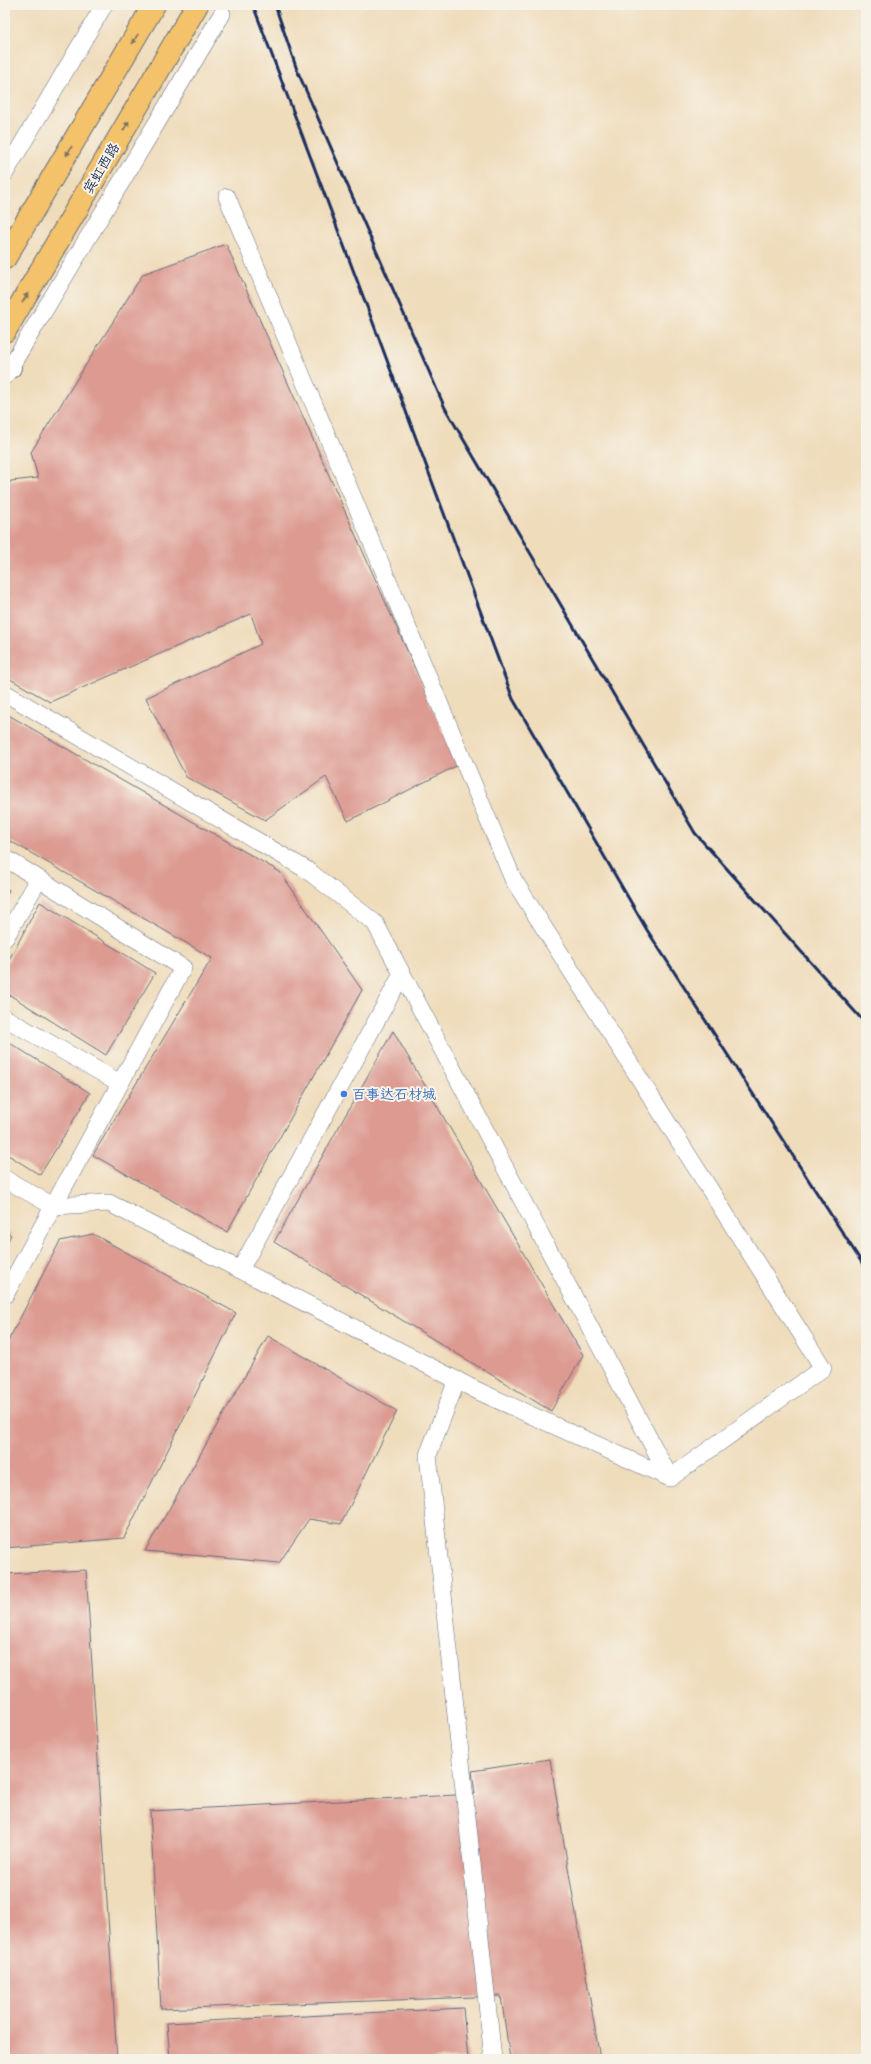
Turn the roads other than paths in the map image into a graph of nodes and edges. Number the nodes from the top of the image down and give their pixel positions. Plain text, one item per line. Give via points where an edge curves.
1 (104, 5) edge
2 (154, 5) edge
3 (197, 5) edge
4 (222, 14) dead end
5 (5, 173) edge
6 (227, 197) dead end
7 (5, 258) edge
8 (5, 331) edge
9 (7, 369) edge
10 (5, 693) edge
11 (5, 858) edge
12 (39, 879) junction
13 (5, 938) edge
14 (402, 974) junction
15 (5, 1018) edge
16 (120, 1083) junction
17 (5, 1179) edge
18 (53, 1206) junction
19 (240, 1270) junction
20 (5, 1295) edge
21 (457, 1380) junction
22 (670, 1478) junction
23 (493, 2059) edge

1 - 5 lane
2 -> 7 main road
8 -> 3 main road, 宾虹西路
4 - 9 lane
6 - 22 lane via 513,879 823,1368
10 - 14 lane via 307,870 375,923
11 - 12 lane
12 - 13 lane
12 - 16 lane via 183,968
14 - 19 lane
14 - 22 lane
15 - 16 lane
16 - 18 lane
17 - 18 lane
18 - 19 lane via 109,1203
18 - 20 lane
19 - 21 lane
21 - 22 lane
21 - 23 lane via 428,1454

